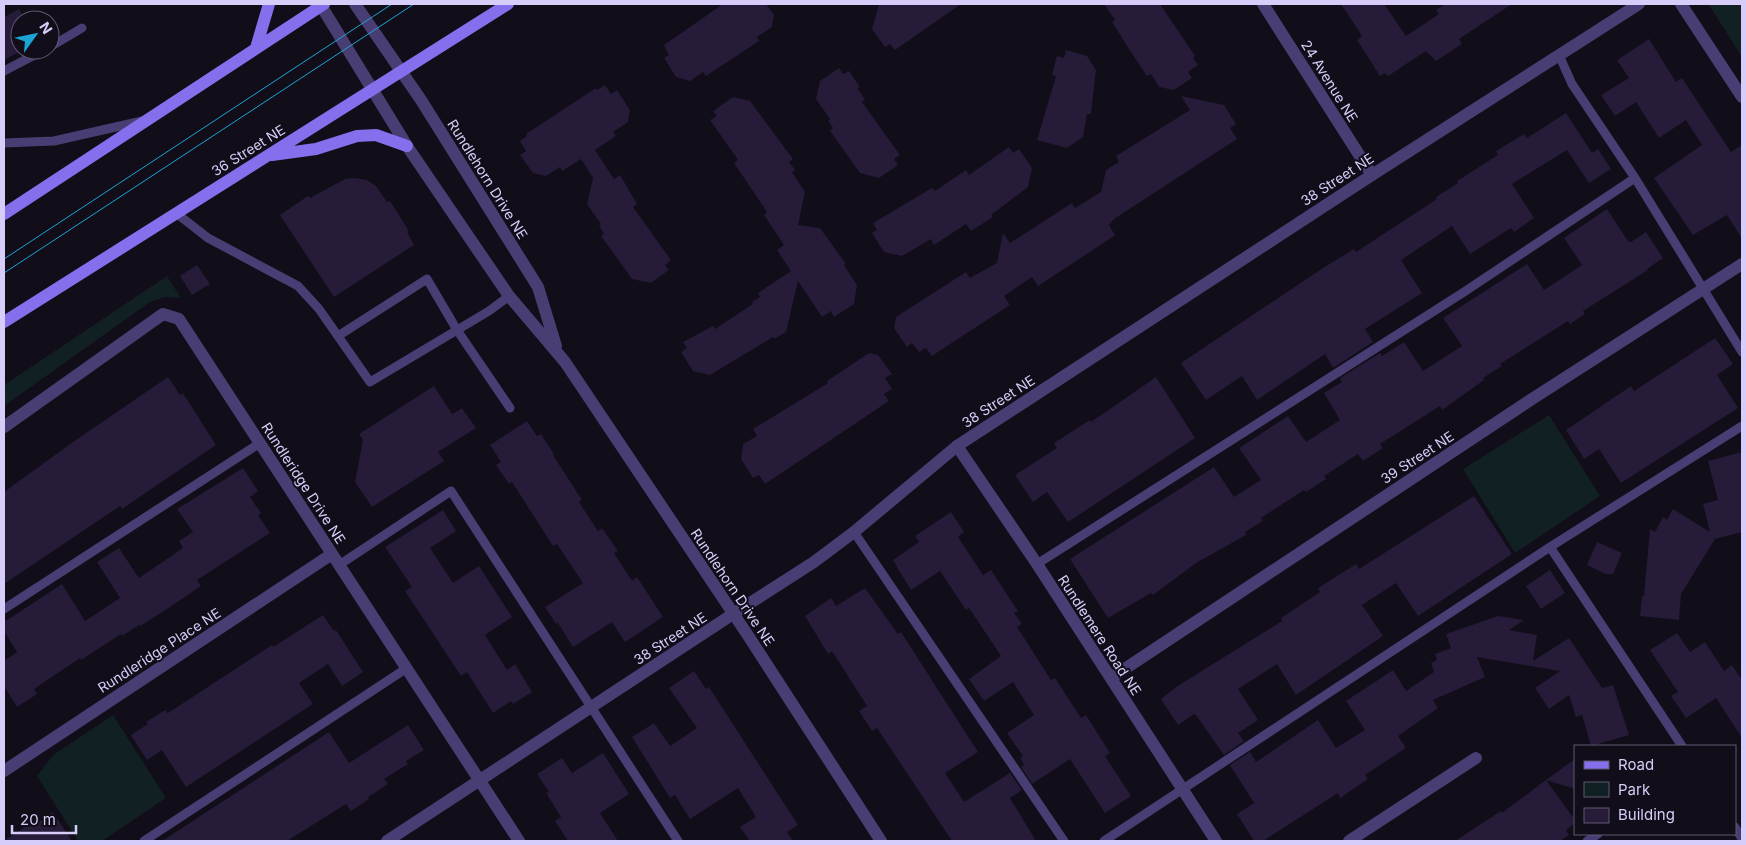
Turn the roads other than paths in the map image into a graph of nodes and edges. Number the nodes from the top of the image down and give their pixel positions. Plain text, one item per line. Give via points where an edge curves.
1 (269, 4) edge
2 (322, 4) edge
3 (355, 4) edge
4 (508, 4) edge
5 (1263, 4) edge
6 (1639, 4) edge
7 (1681, 4) edge
8 (82, 28) dead end
9 (60, 41) edge
10 (256, 48) junction
11 (1559, 55) junction
12 (25, 60) edge
13 (4, 71) edge
14 (402, 71) junction
15 (372, 90) junction
16 (1742, 97) edge
17 (147, 120) junction
18 (4, 143) edge
19 (407, 146) junction
20 (267, 156) junction
21 (1372, 175) junction
22 (1635, 178) junction
23 (176, 213) junction
24 (4, 214) edge
25 (1742, 264) edge
26 (1704, 289) junction
27 (509, 296) junction
28 (4, 322) edge
29 (457, 330) junction
30 (338, 336) junction
31 (557, 351) junction
32 (1742, 352) edge
33 (510, 408) dead end
34 (1742, 426) edge
35 (4, 427) edge
36 (260, 443) junction
37 (957, 446) junction
38 (854, 532) junction
39 (1550, 547) junction
40 (332, 554) junction
41 (1037, 564) junction
42 (339, 565) junction
43 (4, 609) edge
44 (733, 614) junction
45 (407, 668) junction
46 (1111, 678) junction
47 (590, 708) junction
48 (1681, 745) edge
49 (1476, 758) dead end
50 (4, 771) edge
51 (479, 780) junction
52 (1183, 791) junction
53 (144, 841) edge
54 (387, 841) edge
55 (519, 841) edge
56 (678, 841) edge
57 (881, 841) edge
58 (1064, 841) edge
59 (1104, 841) edge
60 (1216, 841) edge
61 (1349, 841) edge

1 - 10 main road
2 - 10 main road
2 - 15 street, Rundlehorn Drive NE
3 - 14 street, Rundlehorn Drive NE
4 - 14 main road, 36 Street NE
5 - 21 street, 24 Avenue NE
6 - 11 street, 38 Street NE
7 - 16 street
8 - 9 lane
10 - 17 main road
11 - 21 street, 38 Street NE
11 - 22 lane via 1572,84
12 - 13 lane
14 - 15 main road, 36 Street NE
14 - 31 street, Rundlehorn Drive NE via 538,288
15 - 19 street, Rundlehorn Drive NE
15 - 20 main road, 36 Street NE
17 - 18 lane via 54,141
17 - 24 main road
19 - 20 main road via 376,135 357,136 316,149
19 - 27 street, Rundlehorn Drive NE
20 - 23 main road, 36 Street NE
21 - 37 street, 38 Street NE
22 - 26 lane
22 - 41 lane via 1464,292
23 - 28 main road, 36 Street NE
23 - 30 lane via 208,238 298,286
25 - 26 street, 39 Street NE
26 - 32 lane
26 - 46 street, 39 Street NE
27 - 29 lane
27 - 31 street, Rundlehorn Drive NE
29 - 30 lane via 370,382
29 - 30 lane via 427,280
29 - 33 lane
31 - 44 street, Rundlehorn Drive NE
34 - 39 lane
35 - 36 street, Rundleridge Drive NE via 163,314 179,319
36 - 40 street, Rundleridge Drive NE
36 - 43 lane
37 - 38 street, 38 Street NE
37 - 41 street, Rundlemere Road NE
38 - 44 street, 38 Street NE
38 - 58 lane
39 - 48 lane
39 - 52 lane
40 - 42 street, Rundleridge Drive NE
40 - 50 street, Rundleridge Place NE
41 - 46 street, Rundlemere Road NE
42 - 45 street, Rundleridge Drive NE
42 - 47 lane via 451,491
44 - 47 street, 38 Street NE
44 - 57 street, Rundlehorn Drive NE
45 - 51 street, Rundleridge Drive NE
45 - 53 lane
46 - 52 street, Rundlemere Road NE
47 - 51 street, 38 Street NE
47 - 56 lane
49 - 61 street
51 - 54 street, 38 Street NE
51 - 55 street, Rundleridge Drive NE
52 - 59 lane
52 - 60 street, Rundlemere Road NE

